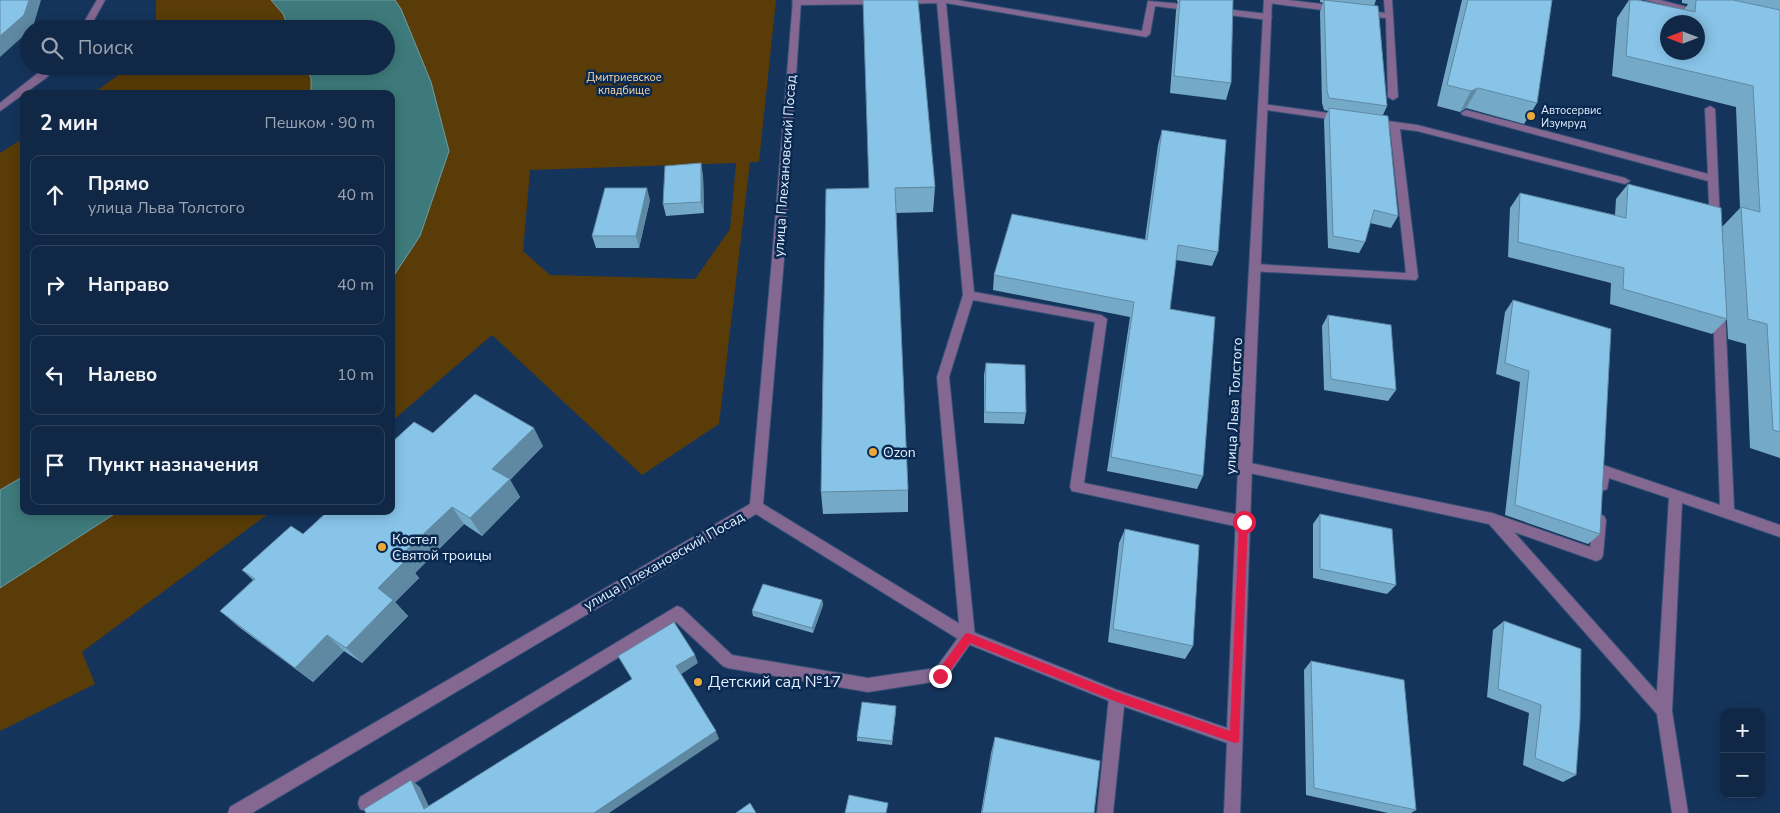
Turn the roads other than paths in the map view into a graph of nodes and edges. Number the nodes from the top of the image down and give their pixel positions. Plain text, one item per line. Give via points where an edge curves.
1 (101, 0) edge
2 (941, 0) edge
3 (1268, 0) edge
4 (1388, 0) edge
5 (1649, 0) edge
6 (797, 1) edge
7 (1152, 1) edge
8 (1201, 9) edge
9 (1211, 10) edge
10 (1714, 14) edge
11 (1390, 16) junction
12 (1268, 18) junction
13 (89, 20) edge
14 (44, 75) edge
15 (24, 90) edge
16 (20, 93) edge
17 (1393, 97) dead end
18 (1263, 107) junction
19 (0, 108) edge
20 (1710, 109) dead end
21 (1466, 113) edge
22 (1396, 125) junction
23 (1713, 179) junction
24 (1626, 181) dead end
25 (1716, 238) edge
26 (1256, 268) junction
27 (969, 295) junction
28 (1718, 297) edge
29 (1245, 467) junction
30 (1676, 495) junction
31 (756, 507) junction
32 (1727, 512) junction
33 (1492, 519) junction
34 (1244, 522) junction
35 (1780, 530) edge
36 (968, 637) junction
37 (1117, 697) junction
38 (1664, 711) junction
39 (1235, 738) junction
40 (366, 803) dead end
41 (236, 813) edge
42 (1105, 813) edge
43 (1232, 813) edge
44 (1680, 813) edge

1 - 13 street
2 - 6 street
2 - 7 street via 1146,34
2 - 27 street
3 - 11 street
3 - 12 street, улица Льва Толстого
4 - 11 street
5 - 10 street
6 - 31 street, улица Плехановский Посад
7 - 8 street
9 - 12 street
11 - 17 street
12 - 18 street, улица Льва Толстого
14 - 15 street
16 - 19 street
18 - 22 street
18 - 26 street, улица Льва Толстого
20 - 23 street
21 - 23 street
22 - 24 street
22 - 26 street via 1412,277
23 - 25 street
26 - 29 street, улица Льва Толстого
27 - 34 street via 1101,319 1077,487
27 - 36 street via 943,377
28 - 32 street
29 - 33 street
29 - 34 street, улица Льва Толстого
30 - 32 street
30 - 33 street via 1603,470 1596,556
30 - 38 street
31 - 36 street
31 - 41 street, улица Плехановский Посад
32 - 35 street
33 - 38 street
34 - 39 street, улица Льва Толстого
36 - 37 street
36 - 40 street via 940,676 868,685 728,661 677,613
37 - 39 street
37 - 42 street
38 - 44 street
39 - 43 street, улица Льва Толстого

